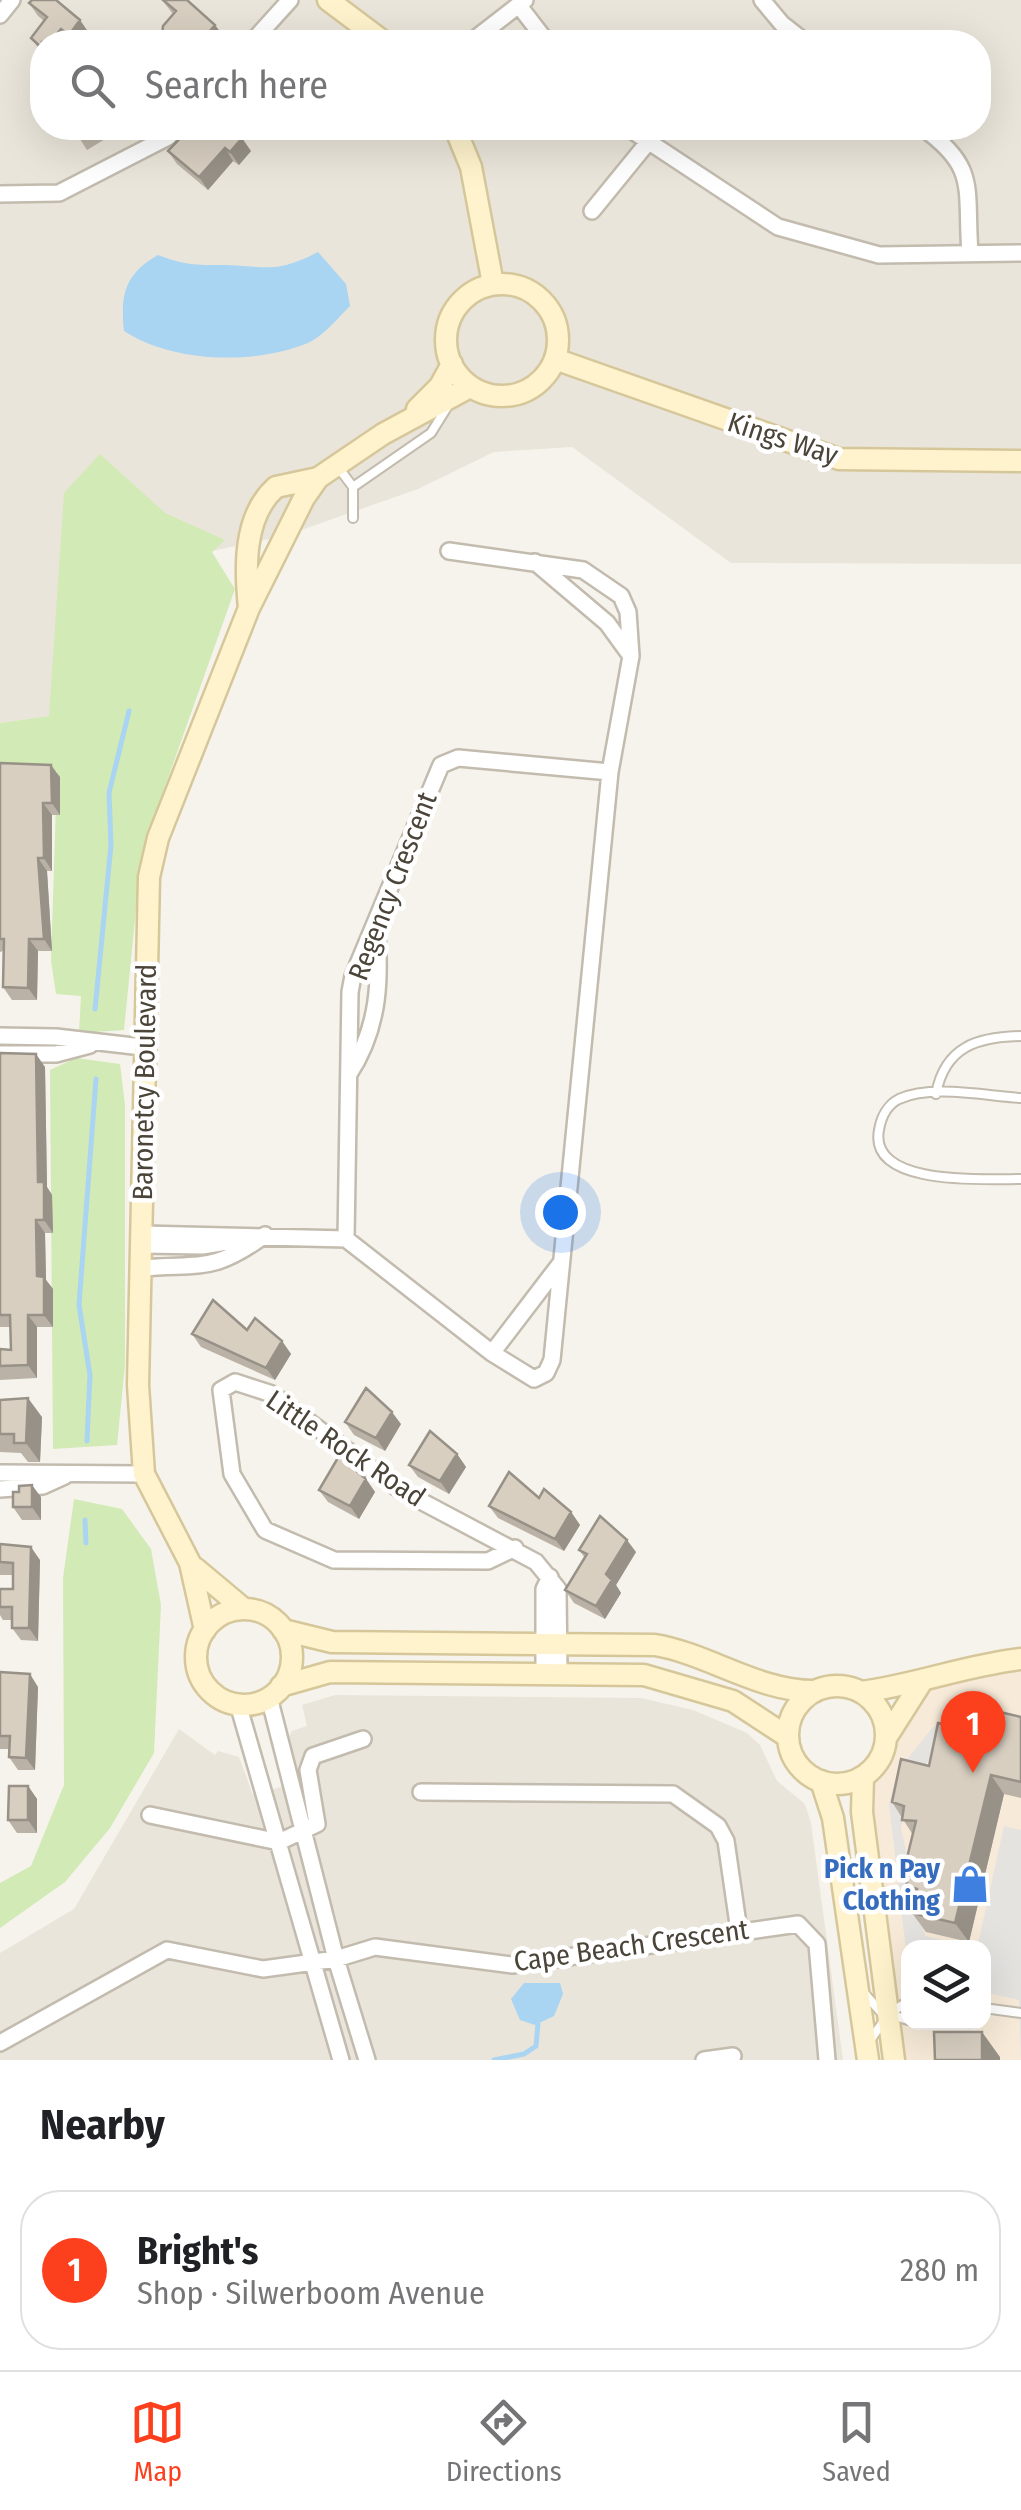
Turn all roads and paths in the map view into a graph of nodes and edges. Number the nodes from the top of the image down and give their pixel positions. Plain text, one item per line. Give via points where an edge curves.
1 (12, 0) edge
2 (290, 0) edge
3 (328, 0) edge
4 (762, 0) edge
5 (522, 3) edge
6 (0, 14) edge
7 (263, 30) edge
8 (368, 30) edge
9 (487, 30) edge
10 (539, 30) edge
11 (793, 30) edge
12 (160, 140) edge
13 (459, 140) edge
14 (940, 140) edge
15 (649, 141) joint
16 (0, 194) edge
17 (592, 211) dead end
18 (970, 252) junction
19 (1021, 253) edge
20 (493, 284) junction
21 (555, 359) junction
22 (452, 364) junction
23 (470, 386) junction
24 (451, 398) junction
25 (408, 417) junction
26 (1021, 461) edge
27 (338, 466) junction
28 (318, 478) junction
29 (353, 488) junction
30 (353, 518) dead end
31 (449, 551) dead end
32 (534, 562) junction
33 (249, 608) junction
34 (631, 656) junction
35 (610, 772) junction
36 (376, 920) junction
37 (0, 1036) edge
38 (1021, 1036) edge
39 (94, 1044) junction
40 (142, 1047) junction
41 (0, 1054) edge
42 (346, 1077) junction
43 (936, 1094) junction
44 (1021, 1098) edge
45 (1021, 1179) edge
46 (264, 1235) junction
47 (143, 1239) junction
48 (346, 1239) junction
49 (562, 1261) junction
50 (143, 1268) junction
51 (492, 1353) junction
52 (0, 1473) edge
53 (144, 1474) junction
54 (65, 1476) junction
55 (0, 1489) edge
56 (516, 1548) junction
57 (190, 1563) junction
58 (244, 1609) junction
59 (205, 1630) junction
60 (283, 1630) junction
61 (551, 1642) junction
62 (1021, 1660) edge
63 (551, 1673) junction
64 (921, 1682) junction
65 (815, 1691) junction
66 (275, 1692) junction
67 (862, 1692) junction
68 (238, 1704) junction
69 (788, 1736) junction
70 (886, 1738) junction
71 (363, 1739) dead end
72 (863, 1776) junction
73 (821, 1781) junction
74 (421, 1792) dead end
75 (150, 1815) dead end
76 (305, 1832) junction
77 (279, 1842) junction
78 (739, 1930) junction
79 (322, 1959) junction
80 (884, 1977) junction
81 (857, 1980) junction
82 (901, 1997) edge
83 (991, 2009) edge
84 (1021, 2013) edge
85 (901, 2019) edge
86 (0, 2043) edge
87 (893, 2053) edge
88 (733, 2056) dead end
89 (868, 2057) edge
90 (341, 2060) edge
91 (366, 2060) edge
92 (704, 2060) edge
93 (827, 2060) edge

1 - 6 street
2 - 7 street
3 - 8 street
4 - 11 street
5 - 9 street
5 - 10 street
12 - 16 street via 59,193
13 - 20 street via 476,187
14 - 18 street via 964,170
15 - 17 street
15 - 18 street via 778,227 879,255
18 - 19 street
20 - 21 street via 512,284 546,304 556,320
20 - 22 street via 459,302 449,319
21 - 23 street via 535,386 519,394 486,394
21 - 26 street, Kings Way via 840,459
22 - 23 street
22 - 25 street, Baronetcy Boulevard
23 - 24 street, Baronetcy Boulevard
24 - 25 street, Baronetcy Boulevard
24 - 29 lane via 431,433
25 - 27 street, Baronetcy Boulevard
27 - 28 street, Baronetcy Boulevard
27 - 29 lane
28 - 33 street, Baronetcy Boulevard
28 - 33 street, Baronetcy Boulevard via 284,484 246,580
29 - 30 lane
31 - 32 street
32 - 34 street via 607,623
32 - 34 street via 584,570 621,596
33 - 40 street, Baronetcy Boulevard via 153,859
34 - 35 street
35 - 36 street, Regency Crescent via 447,761 437,771
35 - 49 street
36 - 42 street, Regency Crescent via 352,976
36 - 42 street via 378,1000 362,1054
37 - 39 street
38 - 43 lane via 962,1046 940,1074
39 - 40 street
39 - 41 street via 56,1054
40 - 47 street, Baronetcy Boulevard
42 - 48 street, Regency Crescent
43 - 44 lane
43 - 45 lane via 902,1098 887,1108 878,1136 883,1155 914,1173
46 - 47 street via 229,1244
46 - 48 street
46 - 50 street via 225,1262
47 - 50 street, Baronetcy Boulevard
48 - 51 street
49 - 51 street
49 - 51 street via 546,1373 534,1379
50 - 53 street, Baronetcy Boulevard via 138,1385
52 - 54 street
53 - 54 street
53 - 57 street, Baronetcy Boulevard
54 - 55 street via 43,1486
56 - 56 street, Little Rock Road via 488,1561 334,1560 265,1530 232,1474 221,1390 235,1382 272,1394 400,1490
56 - 61 street, Little Rock Road via 550,1577 544,1589
57 - 58 street, Baronetcy Boulevard
57 - 59 street, Baronetcy Boulevard
58 - 59 street via 220,1616
58 - 60 street via 266,1614
59 - 68 street via 196,1657 201,1676 216,1695
60 - 61 street via 332,1642
60 - 66 street via 292,1658
61 - 63 street, Little Rock Road
61 - 65 street via 664,1646 782,1688
62 - 64 street via 978,1664
63 - 66 street via 330,1672
63 - 69 street via 668,1679 748,1708
64 - 67 street
64 - 70 street
65 - 67 street via 838,1686
65 - 69 street via 795,1710
66 - 68 street
66 - 76 street
67 - 70 street via 880,1711
68 - 77 street
69 - 73 street via 796,1762
70 - 72 street via 878,1762
71 - 76 street via 310,1760 319,1819
72 - 73 street via 842,1784
72 - 80 street
73 - 81 street via 834,1818
74 - 78 street via 673,1794 718,1826 726,1840
75 - 77 street
76 - 77 street
76 - 79 street
77 - 79 street
78 - 79 street, Cape Beach Crescent via 528,1964 375,1946
78 - 93 street, Cape Beach Crescent via 798,1924 817,1944
79 - 86 street, Cape Beach Crescent via 263,1969 166,1950
79 - 90 street
79 - 91 street
80 - 82 lane
80 - 85 street
81 - 85 lane via 870,2002
81 - 89 street
83 - 84 lane
85 - 87 street
85 - 89 lane via 877,2028
88 - 92 street

